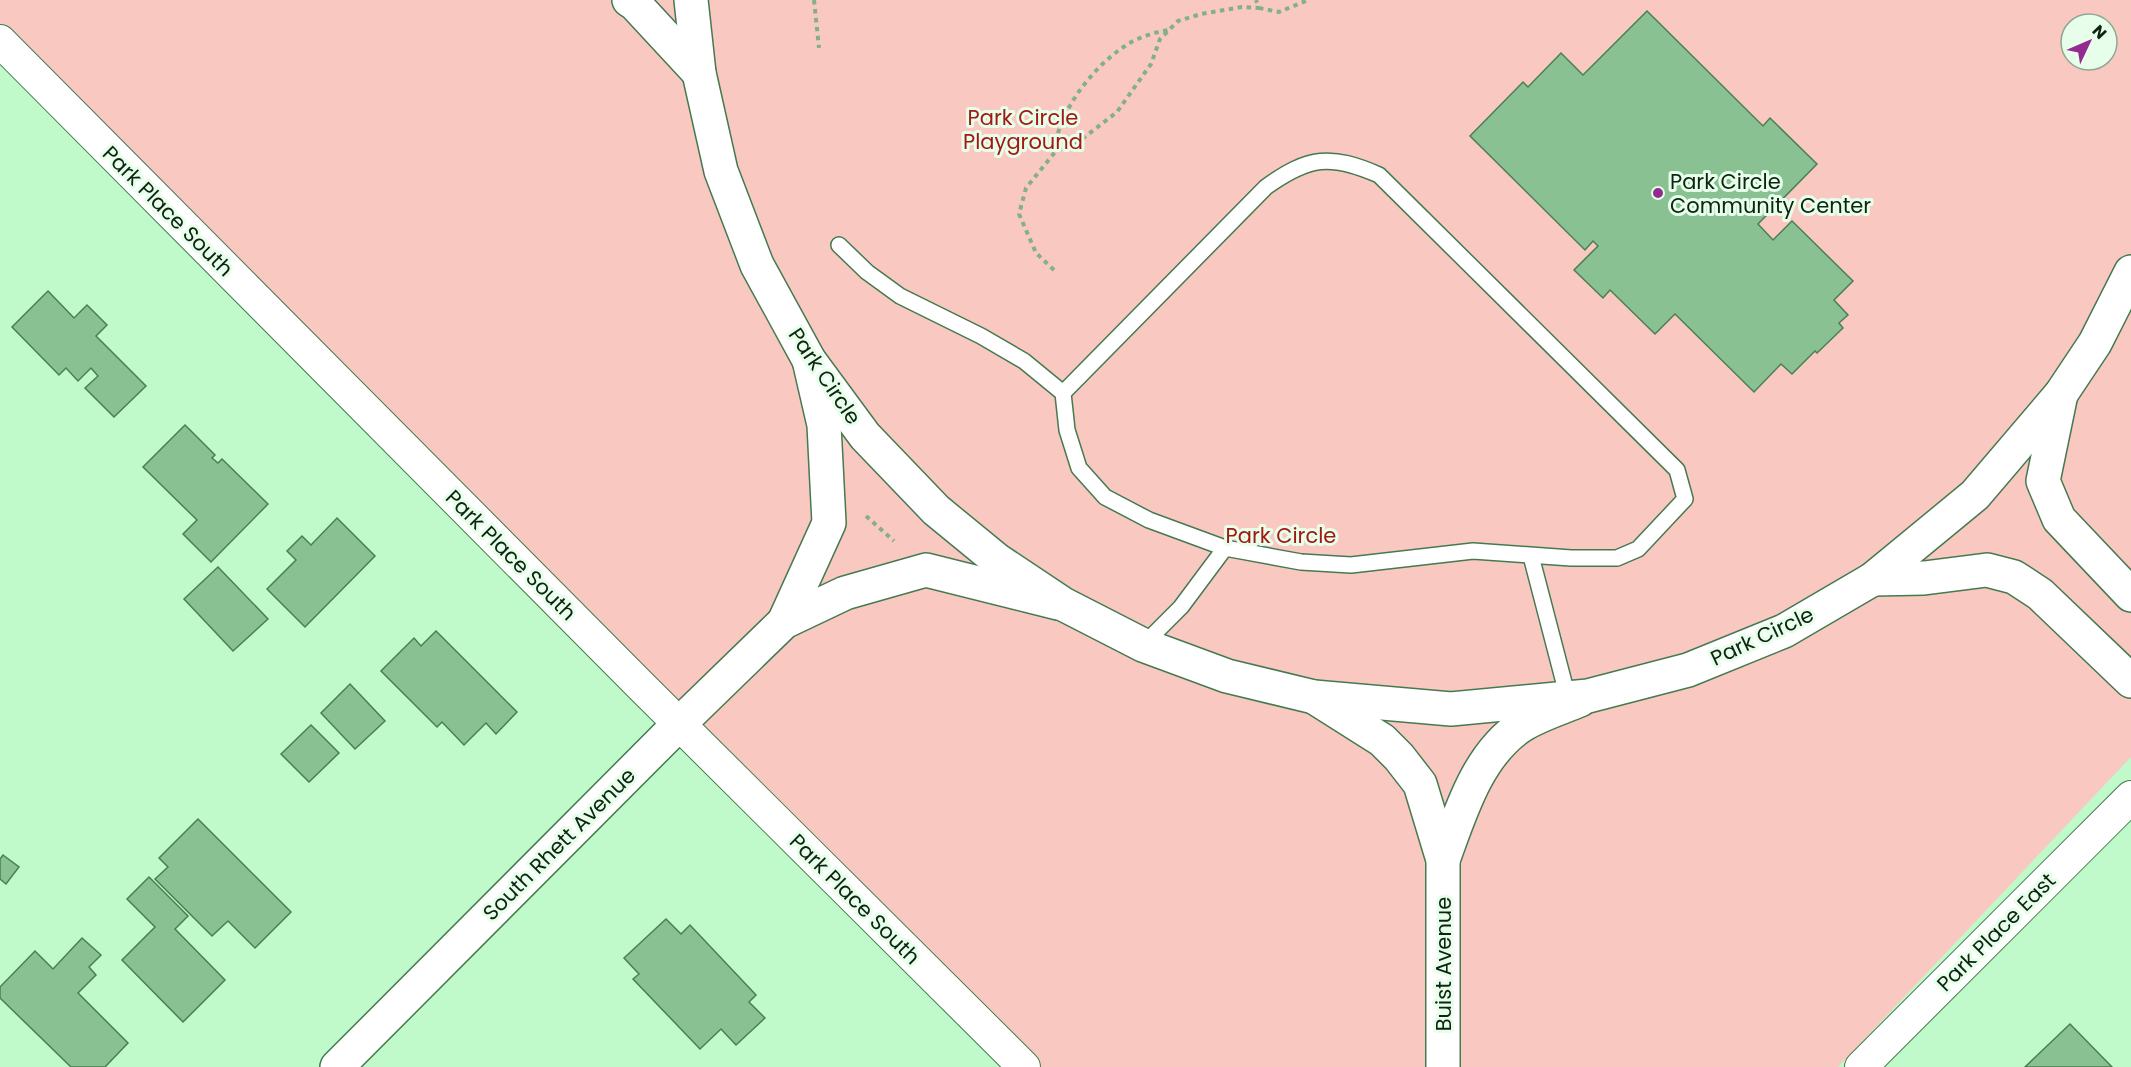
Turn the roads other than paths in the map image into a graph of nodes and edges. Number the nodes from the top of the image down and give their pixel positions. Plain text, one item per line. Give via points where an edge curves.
1 (628, 0) edge
2 (691, 0) edge
3 (0, 41) edge
4 (699, 74) junction
5 (839, 245) dead end
6 (2131, 272) edge
7 (809, 360) junction
8 (1063, 393) junction
9 (2061, 394) junction
10 (1225, 548) junction
11 (1531, 555) junction
12 (1873, 579) junction
13 (2131, 595) edge
14 (1063, 604) junction
15 (784, 622) junction
16 (1143, 645) junction
17 (2131, 681) edge
18 (1314, 697) junction
19 (1578, 697) junction
20 (679, 724) junction
21 (2131, 797) edge
22 (1443, 861) junction
23 (337, 1067) edge
24 (1024, 1067) edge
25 (1443, 1067) edge
26 (1861, 1067) edge

1 - 4 street
2 - 4 street, Park Circle
3 - 20 street, Park Place South
4 - 7 street, Park Circle via 721,171 757,265
5 - 8 lane via 900,296 1024,361
6 - 9 street, Park Circle via 2095,343
7 - 14 street, Park Circle via 865,436 936,510 997,560
7 - 15 street, South Rhett Avenue via 824,425 829,523
8 - 10 lane via 1067,430 1079,468 1105,496 1149,520
8 - 11 lane via 1266,187 1308,163 1331,160 1354,164 1379,175 1677,470 1685,498 1638,549 1617,558
9 - 12 street, Park Circle via 1975,495
9 - 13 street via 2043,481 2059,519
10 - 11 lane via 1301,562 1351,565 1473,551
10 - 16 lane via 1181,607
11 - 19 lane
12 - 17 street via 1988,570 2014,577 2040,594
12 - 19 street, Park Circle via 1784,631 1688,670
14 - 15 street, South Rhett Avenue via 926,570 845,592
14 - 16 street, Park Circle
15 - 20 street, South Rhett Avenue
16 - 18 street, Park Circle via 1227,676
18 - 19 street, Park Circle via 1451,709
18 - 22 street, Buist Avenue via 1382,740 1399,757 1420,784
19 - 22 street, Buist Avenue via 1523,725 1490,756 1465,800
20 - 23 street, South Rhett Avenue
20 - 24 street, Park Place South
21 - 26 street, Park Place East
22 - 25 street, Buist Avenue

